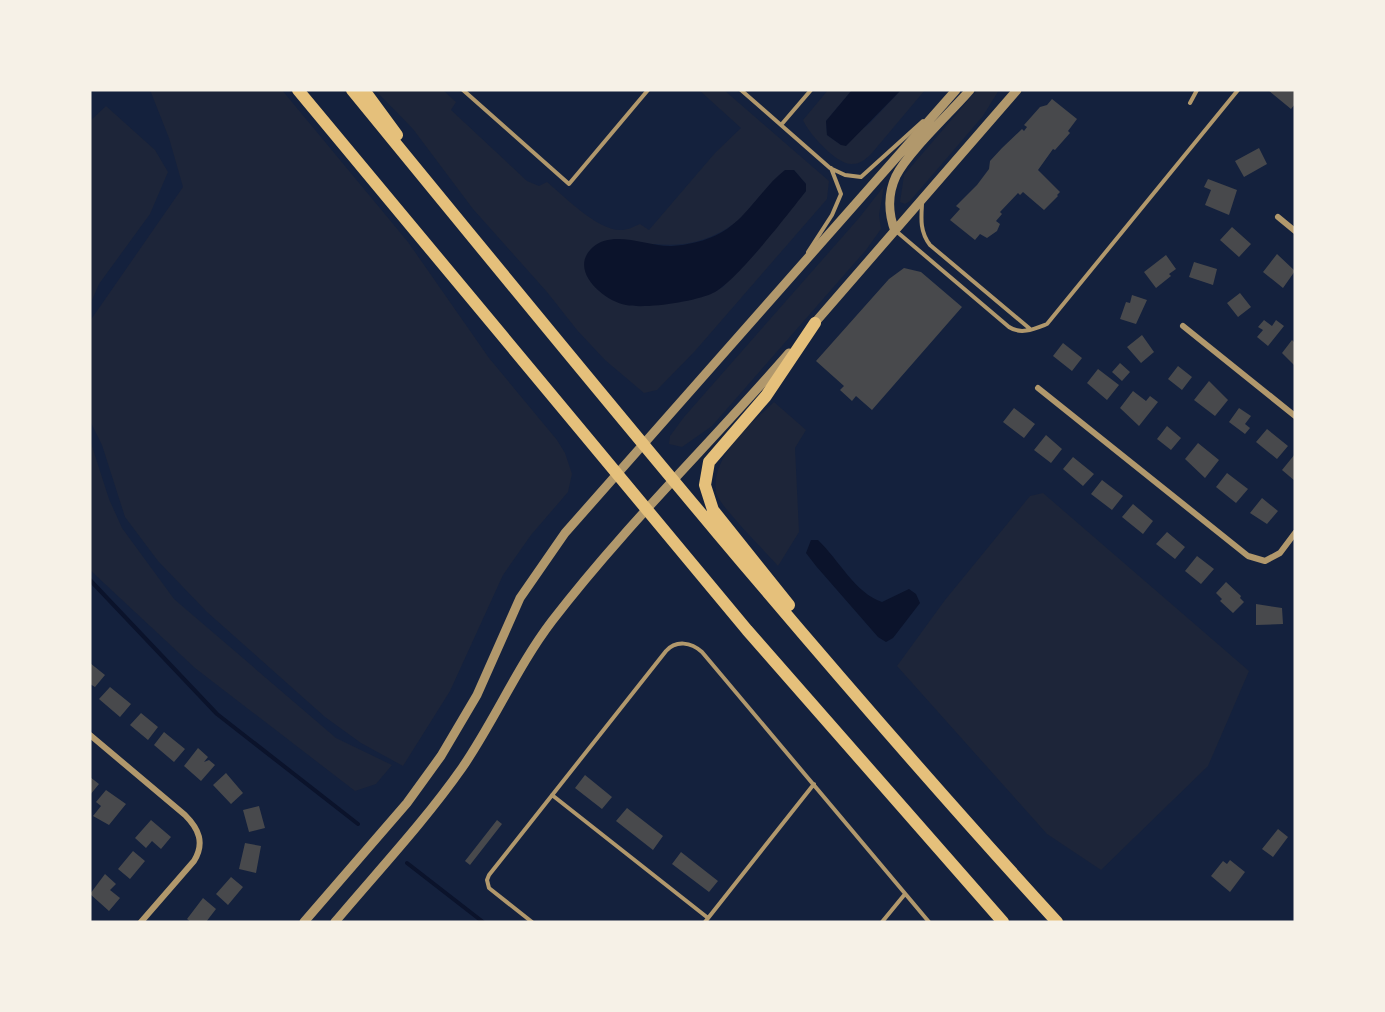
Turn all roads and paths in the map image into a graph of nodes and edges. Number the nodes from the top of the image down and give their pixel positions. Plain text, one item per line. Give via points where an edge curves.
1 (298, 90) edge
2 (352, 90) edge
3 (364, 90) edge
4 (463, 90) edge
5 (648, 90) edge
6 (741, 90) edge
7 (811, 90) edge
8 (956, 90) edge
9 (970, 90) edge
10 (1017, 90) edge
11 (1197, 90) edge
12 (1238, 90) edge
13 (1190, 103) dead end
14 (781, 125) junction
15 (413, 165) junction
16 (830, 168) junction
17 (922, 199) junction
18 (1278, 217) dead end
19 (895, 231) junction
20 (1295, 231) edge
21 (788, 282) junction
22 (815, 323) junction
23 (1183, 326) dead end
24 (1030, 328) junction
25 (1038, 388) dead end
26 (1295, 416) edge
27 (644, 446) junction
28 (618, 475) junction
29 (673, 480) junction
30 (646, 509) junction
31 (1295, 533) edge
32 (850, 688) junction
33 (90, 735) edge
34 (814, 784) junction
35 (552, 795) junction
36 (905, 894) junction
37 (706, 920) edge
38 (141, 922) edge
39 (304, 922) edge
40 (335, 922) edge
41 (532, 922) edge
42 (882, 922) edge
43 (929, 922) edge
44 (1003, 922) edge
45 (1057, 922) edge

1 - 28 main road
2 - 15 main road
3 - 15 main road via 384,114
4 - 5 lane via 569,184
6 - 14 lane
7 - 14 lane
8 - 16 lane via 861,177
8 - 21 street
9 - 19 street via 897,175 890,202
10 - 17 street
11 - 13 lane
12 - 24 lane via 1047,324
14 - 16 lane
15 - 27 main road
16 - 21 lane via 841,194 832,215
17 - 19 street
17 - 24 lane via 921,222 930,245
18 - 20 street
19 - 22 street
19 - 24 lane via 1009,327 1016,332
21 - 27 street
22 - 29 street
22 - 32 main road via 766,396 712,457 705,485 713,510 758,563
23 - 26 street
25 - 31 street via 1248,556 1264,561 1280,553
27 - 28 street
27 - 29 main road
28 - 30 main road
28 - 39 street via 565,533 534,577 512,614 477,695 441,756
29 - 30 street
29 - 32 main road
30 - 40 street via 537,642 448,788
30 - 44 main road
32 - 45 main road
33 - 38 street via 185,815 196,826 200,839 200,851 194,861
34 - 35 lane via 702,652 690,644 678,644 666,651
34 - 36 lane
34 - 37 lane
35 - 37 lane
35 - 41 lane via 487,880 492,891
36 - 42 lane
36 - 43 lane

